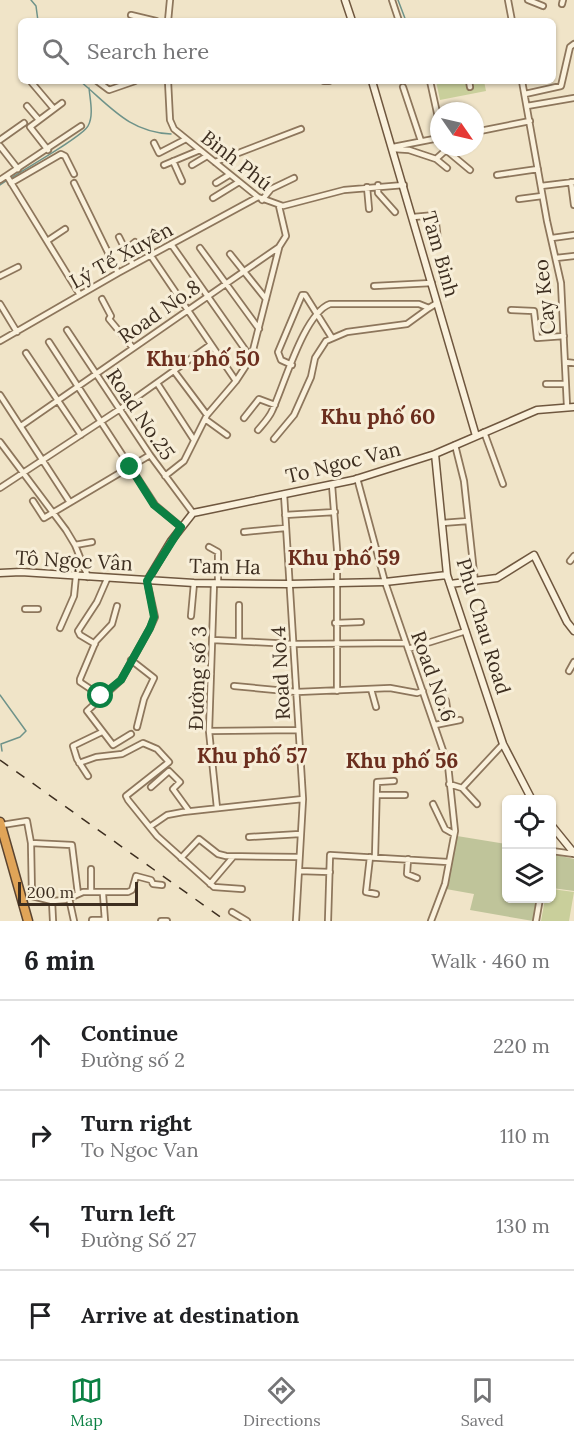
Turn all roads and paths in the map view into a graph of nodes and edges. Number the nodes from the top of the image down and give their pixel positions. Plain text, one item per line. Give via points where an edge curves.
1 (171, 0) edge
2 (345, 0) edge
3 (392, 0) edge
4 (508, 0) edge
5 (528, 0) edge
6 (543, 6) dead end
7 (130, 15) dead end
8 (143, 18) edge
9 (168, 18) edge
10 (351, 18) edge
11 (398, 18) edge
12 (511, 18) edge
13 (574, 44) edge
14 (33, 84) edge
15 (101, 84) edge
16 (126, 84) edge
17 (168, 84) edge
18 (373, 84) edge
19 (431, 84) edge
20 (523, 84) edge
21 (403, 87) dead end
22 (525, 94) junction
23 (574, 98) edge
24 (435, 102) edge
25 (62, 103) dead end
26 (27, 106) dead end
27 (527, 106) junction
28 (54, 109) junction
29 (39, 120) junction
30 (530, 121) junction
31 (24, 123) dead end
32 (81, 126) dead end
33 (301, 129) dead end
34 (484, 130) edge
35 (186, 139) junction
36 (0, 140) edge
37 (430, 140) edge
38 (421, 141) junction
39 (154, 143) dead end
40 (0, 146) edge
41 (393, 148) junction
42 (48, 150) junction
43 (200, 150) junction
44 (207, 156) junction
45 (436, 159) junction
46 (173, 161) junction
47 (215, 162) junction
48 (164, 165) dead end
49 (192, 165) dead end
50 (447, 168) dead end
51 (18, 169) junction
52 (538, 169) junction
53 (470, 170) dead end
54 (74, 174) dead end
55 (229, 175) junction
56 (497, 175) dead end
57 (7, 176) junction
58 (294, 178) dead end
59 (0, 180) edge
60 (182, 181) dead end
61 (239, 182) junction
62 (572, 182) edge
63 (11, 183) junction
64 (74, 183) dead end
65 (216, 183) dead end
66 (378, 185) junction
67 (404, 185) junction
68 (541, 186) junction
69 (367, 187) junction
70 (542, 196) junction
71 (213, 198) dead end
72 (260, 199) junction
73 (519, 200) dead end
74 (574, 205) edge
75 (279, 206) junction
76 (435, 207) dead end
77 (369, 209) dead end
78 (394, 212) dead end
79 (435, 215) junction
80 (413, 217) junction
81 (65, 230) dead end
82 (574, 235) edge
83 (119, 237) dead end
84 (552, 238) junction
85 (438, 240) dead end
86 (47, 241) junction
87 (135, 242) dead end
88 (171, 244) junction
89 (200, 248) dead end
90 (279, 248) junction
91 (125, 249) junction
92 (230, 254) dead end
93 (151, 256) junction
94 (574, 256) edge
95 (556, 258) junction
96 (133, 265) junction
97 (18, 267) dead end
98 (243, 272) junction
99 (118, 273) junction
100 (0, 276) edge
101 (432, 283) junction
102 (225, 284) junction
103 (374, 286) dead end
104 (80, 295) junction
105 (208, 296) junction
106 (102, 299) dead end
107 (266, 299) junction
108 (437, 303) junction
109 (0, 304) edge
110 (429, 308) junction
111 (187, 310) junction
112 (511, 310) dead end
113 (317, 312) junction
114 (259, 328) junction
115 (67, 330) dead end
116 (17, 332) junction
117 (564, 336) junction
118 (332, 338) junction
119 (0, 341) edge
120 (49, 342) dead end
121 (210, 345) junction
122 (132, 348) junction
123 (26, 353) dead end
124 (251, 358) junction
125 (565, 362) junction
126 (574, 363) edge
127 (292, 365) junction
128 (174, 372) junction
129 (96, 374) junction
130 (565, 375) junction
131 (574, 375) edge
132 (236, 381) junction
133 (158, 383) junction
134 (546, 384) dead end
135 (566, 384) junction
136 (77, 387) junction
137 (566, 392) junction
138 (574, 392) edge
139 (0, 395) edge
140 (58, 400) junction
141 (275, 405) junction
142 (570, 406) edge
143 (120, 409) junction
144 (206, 417) junction
145 (244, 418) dead end
146 (100, 422) junction
147 (21, 426) junction
148 (258, 430) dead end
149 (484, 432) junction
150 (81, 435) junction
151 (226, 435) dead end
152 (476, 436) junction
153 (194, 440) junction
154 (274, 440) dead end
155 (0, 442) edge
156 (454, 445) junction
157 (435, 454) junction
158 (150, 455) junction
159 (43, 460) junction
160 (130, 467) junction
161 (22, 473) junction
162 (165, 476) junction
163 (357, 478) junction
164 (503, 484) dead end
165 (332, 485) junction
166 (0, 488) edge
167 (284, 494) junction
168 (33, 501) dead end
169 (69, 501) junction
170 (335, 512) junction
171 (52, 513) junction
172 (193, 513) junction
173 (285, 515) junction
174 (468, 521) junction
175 (442, 522) junction
176 (181, 527) junction
177 (285, 528) junction
178 (244, 532) dead end
179 (92, 542) dead end
180 (75, 544) junction
181 (209, 547) dead end
182 (0, 573) edge
183 (447, 575) junction
184 (76, 576) junction
185 (88, 578) junction
186 (106, 579) junction
187 (147, 581) junction
188 (385, 582) junction
189 (475, 582) junction
190 (194, 583) junction
191 (216, 583) junction
192 (290, 584) junction
193 (336, 584) junction
194 (450, 584) junction
195 (239, 605) dead end
196 (117, 606) dead end
197 (25, 609) dead end
198 (38, 609) dead end
199 (191, 616) dead end
200 (362, 622) dead end
201 (335, 623) junction
202 (60, 628) dead end
203 (466, 631) junction
204 (574, 631) edge
205 (213, 640) junction
206 (239, 641) junction
207 (406, 643) junction
208 (95, 644) junction
209 (294, 644) junction
210 (335, 644) junction
211 (408, 649) junction
212 (130, 660) junction
213 (574, 662) edge
214 (569, 670) dead end
215 (234, 686) dead end
216 (371, 689) junction
217 (337, 691) junction
218 (423, 691) junction
219 (297, 692) junction
220 (101, 696) junction
221 (446, 701) dead end
222 (376, 707) dead end
223 (460, 720) dead end
224 (449, 721) junction
225 (435, 725) junction
226 (137, 726) dead end
227 (298, 730) junction
228 (209, 731) junction
229 (102, 732) junction
230 (131, 734) dead end
231 (503, 744) junction
232 (79, 763) junction
233 (88, 776) dead end
234 (394, 781) dead end
235 (449, 784) junction
236 (151, 787) dead end
237 (462, 788) junction
238 (377, 795) junction
239 (405, 795) dead end
240 (529, 795) edge
241 (303, 799) junction
242 (433, 804) dead end
243 (477, 804) dead end
244 (216, 808) junction
245 (189, 812) junction
246 (1, 823) edge
247 (151, 825) junction
248 (556, 831) edge
249 (300, 834) junction
250 (454, 834) junction
251 (249, 837) dead end
252 (0, 840) edge
253 (31, 843) junction
254 (556, 852) edge
255 (574, 854) edge
256 (233, 857) junction
257 (299, 857) junction
258 (373, 857) junction
259 (182, 858) junction
260 (408, 859) junction
261 (448, 862) junction
262 (91, 869) dead end
263 (299, 872) junction
264 (330, 872) junction
265 (417, 879) dead end
266 (210, 884) junction
267 (162, 885) dead end
268 (243, 889) dead end
269 (91, 892) junction
270 (78, 894) junction
271 (103, 894) junction
272 (376, 894) dead end
273 (69, 898) junction
274 (52, 902) junction
275 (539, 903) edge
276 (232, 912) dead end
277 (92, 920) edge
278 (22, 921) edge
279 (28, 921) edge
280 (53, 921) edge
281 (74, 921) edge
282 (105, 921) edge
283 (161, 921) edge
284 (167, 921) edge
285 (246, 921) edge
286 (296, 921) edge
287 (328, 921) edge
288 (432, 921) edge
289 (536, 921) edge

1 - 9 street
2 - 10 main road
3 - 11 street
4 - 12 street
5 - 6 street
7 - 8 street
13 - 22 street via 561,86
14 - 28 street
15 - 16 street via 109,90
17 - 35 street, Bình Phú via 170,120
18 - 41 main road, Tam Binh
19 - 24 street
20 - 22 street, Cay Keo
21 - 38 street
22 - 27 street, Cay Keo
23 - 27 street
25 - 28 street
26 - 29 street
27 - 30 street, Cay Keo
28 - 29 street
29 - 42 street via 30,127
30 - 34 street
30 - 52 street, Cay Keo
31 - 36 street
32 - 42 street
33 - 47 street
35 - 39 street via 159,153
35 - 43 street, Bình Phú
37 - 38 street
38 - 41 street
40 - 51 street
41 - 45 street
41 - 67 main road, Tam Binh
42 - 51 street
43 - 44 street, Bình Phú
43 - 46 street
44 - 47 street, Bình Phú
44 - 49 street
45 - 50 street
45 - 53 street via 446,150
46 - 48 street
46 - 60 street
47 - 55 street, Bình Phú
51 - 57 street
52 - 56 street
52 - 68 street, Cay Keo
54 - 63 street via 61,154
55 - 61 street, Bình Phú
55 - 65 street
57 - 59 street
57 - 63 street
58 - 72 street, Lý Tế Xuyên
61 - 71 street
61 - 72 street, Bình Phú
62 - 68 street
62 - 74 street
63 - 86 street
64 - 99 street
66 - 67 street, Bình Phú
66 - 69 street, Bình Phú
66 - 78 street via 378,193
67 - 80 main road, Tam Binh
68 - 70 street, Cay Keo
69 - 75 street, Bình Phú
69 - 77 street
70 - 73 street
70 - 84 street, Cay Keo
72 - 75 street, Bình Phú
72 - 88 street, Lý Tế Xuyên
75 - 90 street, Road No.8 via 286,236
76 - 79 street
79 - 80 street
79 - 85 street
80 - 101 main road, Tam Binh
81 - 86 street
82 - 84 street
83 - 91 street
84 - 95 street, Cay Keo
86 - 104 street
87 - 91 street
88 - 93 street, Lý Tế Xuyên
88 - 105 street
89 - 102 street
90 - 98 street, Road No.8
90 - 107 street
91 - 96 street
92 - 98 street
93 - 96 street, Lý Tế Xuyên
93 - 111 street
94 - 95 street
95 - 117 street, Cay Keo
96 - 99 street, Lý Tế Xuyên
97 - 100 street
98 - 102 street, Road No.8
98 - 107 street
99 - 104 street, Lý Tế Xuyên
101 - 103 street
101 - 108 main road, Tam Binh
102 - 105 street, Road No.8
102 - 114 street
104 - 116 street, Lý Tế Xuyên
105 - 111 street, Road No.8
105 - 124 street
106 - 122 street via 109,319
107 - 114 street
108 - 110 street
108 - 152 main road, Tam Binh
109 - 116 street
110 - 113 street via 419,304 330,304
110 - 118 street via 407,324 347,332
111 - 121 street
111 - 122 street, Road No.8
112 - 117 street via 535,311 537,338
113 - 118 street
113 - 127 street
113 - 127 street via 302,295 278,352 281,360
114 - 124 street
115 - 129 street, Road No.25
116 - 119 street, Lý Tế Xuyên
117 - 125 street, Cay Keo
118 - 154 street via 320,348 294,415
120 - 136 street
121 - 128 street
121 - 132 street
122 - 129 street, Road No.8
123 - 140 street
124 - 132 street
125 - 126 street
125 - 130 street, Cay Keo
127 - 141 street
128 - 133 street
128 - 144 street
129 - 136 street, Road No.8
129 - 143 street, Road No.25
130 - 131 street
130 - 135 street, Cay Keo
132 - 144 street
133 - 143 street
133 - 153 street
134 - 135 street
135 - 137 street, Cay Keo
136 - 140 street, Road No.8
136 - 146 street
137 - 138 street
137 - 142 street, Cay Keo
139 - 147 street
140 - 147 street, Road No.8
140 - 150 street
141 - 145 street via 259,399
141 - 148 street
142 - 149 main road, To Ngoc Van via 537,410
143 - 146 street
143 - 158 street, Road No.25
144 - 151 street
144 - 153 street
146 - 150 street
146 - 160 street
147 - 159 street
149 - 152 main road, To Ngoc Van
149 - 164 street
150 - 159 street
152 - 156 main road, To Ngoc Van
153 - 162 street via 184,461
155 - 161 street
156 - 157 main road, To Ngoc Van
156 - 174 street via 464,482
157 - 163 main road, To Ngoc Van
157 - 175 main road, Phu Chau Road
158 - 160 street
158 - 162 street, Road No.25
159 - 161 street
159 - 169 street
160 - 169 street
160 - 176 street via 154,505
161 - 166 street
161 - 171 street
162 - 172 street, Road No.25
163 - 165 main road, To Ngoc Van
163 - 188 street, Road No.6
165 - 167 main road, To Ngoc Van
165 - 170 street
167 - 172 main road, To Ngoc Van
167 - 173 street, Road No.4
168 - 171 street via 44,518
169 - 171 street
170 - 173 street
170 - 193 street
171 - 180 street
172 - 176 main road
173 - 177 street, Road No.4
174 - 175 street
174 - 189 street
175 - 183 main road, Phu Chau Road
176 - 187 main road
177 - 178 street
177 - 192 street, Road No.4
179 - 180 street
180 - 185 street
181 - 191 street, Đường số 3 via 218,552
182 - 184 main road, Tô Ngọc Vân
183 - 188 main road, Tam Ha
183 - 194 main road, Phu Chau Road
184 - 185 main road, Tô Ngọc Vân
184 - 202 street via 74,596
185 - 186 main road, Tô Ngọc Vân
186 - 187 main road, Tô Ngọc Vân
186 - 208 street via 78,631
187 - 190 main road, Tam Ha
187 - 212 street via 154,617
188 - 193 main road, Tam Ha
188 - 207 street, Road No.6
189 - 194 main road
189 - 204 main road via 497,578 534,555
190 - 191 main road, Tam Ha
190 - 199 street
191 - 192 main road, Tam Ha
191 - 205 street, Đường số 3
192 - 193 main road, Tam Ha
192 - 209 street, Road No.4
193 - 201 street
194 - 203 main road, Phu Chau Road
195 - 206 street
196 - 208 street via 112,624
197 - 198 street
200 - 201 street
201 - 210 street
203 - 211 street
203 - 231 main road, Phu Chau Road
205 - 206 street
205 - 228 street, Đường số 3
206 - 209 street
207 - 210 street
207 - 211 street, Road No.6
208 - 220 street via 80,682
209 - 210 street
209 - 219 street, Road No.4
210 - 217 street
211 - 218 street, Road No.6
212 - 220 street via 121,680
212 - 226 street via 154,678
213 - 214 street
215 - 219 street
216 - 217 street
216 - 218 street
216 - 222 street
217 - 219 street
218 - 225 street, Road No.6
219 - 227 street, Road No.4
220 - 229 street via 87,711
221 - 224 street
223 - 224 street
224 - 225 street
225 - 235 street, Road No.6 via 446,753
227 - 228 street
227 - 241 street, Road No.4
228 - 244 street, Đường số 3
229 - 230 street via 113,745
229 - 232 street via 73,746
231 - 237 street
231 - 240 main road, Phu Chau Road
232 - 233 street
232 - 247 street via 122,754 142,743 157,749 169,762 126,796
234 - 238 street via 377,782
235 - 237 street
235 - 250 street, Road No.6
236 - 245 street via 169,771 180,782 173,789
237 - 243 street
238 - 239 street
238 - 258 street
241 - 244 street
241 - 249 street, Road No.4
242 - 250 street via 446,829
244 - 245 street
245 - 247 street via 167,816
246 - 253 street via 27,822
246 - 279 highway
247 - 259 street via 157,836
248 - 255 main road
249 - 251 street
249 - 257 street, Road No.4
250 - 261 street, Road No.6
252 - 278 highway
253 - 270 street via 72,845
253 - 274 street via 32,896
254 - 255 street
256 - 257 street
256 - 259 street via 218,854 199,838
256 - 266 street
257 - 263 street, Road No.4
258 - 260 street
258 - 264 street via 330,855
258 - 272 street via 366,892
259 - 266 street
260 - 261 street
260 - 265 street via 407,874
261 - 288 street, Road No.6
262 - 269 street
263 - 264 street
263 - 286 street, Road No.4
264 - 287 street
266 - 268 street via 216,888
267 - 271 street via 136,876 132,890
269 - 270 street
269 - 271 street
270 - 273 street
271 - 282 street
273 - 274 street
273 - 281 street
274 - 280 street
275 - 289 street
276 - 285 street
277 - 282 street
283 - 284 street

